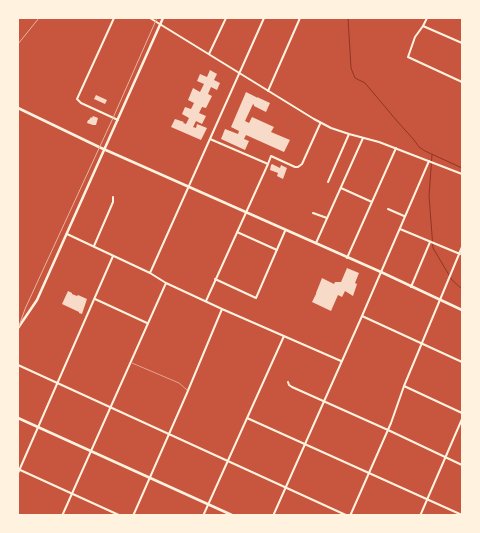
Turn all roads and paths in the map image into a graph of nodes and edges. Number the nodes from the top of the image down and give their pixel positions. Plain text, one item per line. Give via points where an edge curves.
1 (114, 18) edge
2 (150, 18) edge
3 (163, 18) edge
4 (226, 18) edge
5 (264, 18) edge
6 (300, 18) edge
7 (427, 18) edge
8 (160, 24) junction
9 (423, 26) junction
10 (462, 43) edge
11 (209, 54) junction
12 (239, 73) junction
13 (462, 82) edge
14 (268, 91) junction
15 (18, 108) edge
16 (118, 120) junction
17 (320, 123) junction
18 (349, 134) junction
19 (363, 138) junction
20 (210, 139) junction
21 (396, 148) junction
22 (105, 150) junction
23 (429, 161) junction
24 (268, 164) junction
25 (462, 174) edge
26 (328, 182) dead end
27 (188, 188) junction
28 (341, 188) junction
29 (113, 197) dead end
30 (372, 202) junction
31 (388, 209) dead end
32 (246, 212) junction
33 (313, 213) dead end
34 (405, 217) junction
35 (328, 218) junction
36 (400, 229) junction
37 (286, 230) junction
38 (236, 232) junction
39 (67, 234) junction
40 (430, 242) junction
41 (316, 243) junction
42 (94, 246) junction
43 (462, 247) edge
44 (277, 250) junction
45 (460, 254) junction
46 (114, 256) junction
47 (347, 258) junction
48 (459, 258) junction
49 (462, 260) edge
50 (381, 272) junction
51 (150, 273) junction
52 (216, 279) junction
53 (166, 283) junction
54 (411, 287) junction
55 (95, 299) junction
56 (441, 300) junction
57 (206, 301) junction
58 (222, 309) junction
59 (462, 310) edge
60 (362, 316) junction
61 (148, 323) junction
62 (18, 328) edge
63 (284, 336) junction
64 (422, 343) junction
65 (342, 361) junction
66 (462, 362) edge
67 (130, 363) junction
68 (18, 365) edge
69 (288, 382) dead end
70 (57, 384) junction
71 (404, 386) junction
72 (188, 391) junction
73 (324, 402) junction
74 (110, 408) junction
75 (462, 413) edge
76 (18, 418) edge
77 (247, 418) junction
78 (462, 419) edge
79 (38, 427) junction
80 (388, 430) junction
81 (169, 434) junction
82 (305, 444) junction
83 (91, 451) junction
84 (445, 457) junction
85 (227, 461) junction
86 (462, 465) edge
87 (18, 471) edge
88 (369, 473) junction
89 (150, 477) junction
90 (286, 487) junction
91 (72, 493) junction
92 (427, 500) junction
93 (208, 504) junction
94 (462, 515) edge
95 (62, 516) edge
96 (121, 516) edge
97 (133, 516) edge
98 (203, 516) edge
99 (234, 516) edge
100 (273, 516) edge
101 (349, 516) edge
102 (420, 516) edge

1 - 16 street via 77,99
2 - 8 street
3 - 8 main road
4 - 11 street
5 - 12 street
6 - 14 street
7 - 9 street
8 - 11 street
8 - 16 main road
9 - 10 street
9 - 13 street via 408,57
11 - 12 street
12 - 14 street
12 - 20 street
14 - 17 street
15 - 22 main road
16 - 22 main road
17 - 18 street
17 - 24 street via 300,166 294,167 271,156
18 - 19 street
18 - 26 street
19 - 21 street
19 - 28 street
20 - 24 street
20 - 27 street
21 - 23 street
21 - 30 street
22 - 27 main road
22 - 39 main road
23 - 25 street
23 - 34 street
24 - 32 street
27 - 32 main road
27 - 51 street
28 - 30 street
28 - 35 street
29 - 42 street
30 - 47 street
31 - 34 street
32 - 37 main road
32 - 38 street
33 - 35 street
34 - 36 street
35 - 41 street
36 - 40 street
36 - 50 street
37 - 41 main road
37 - 44 street
38 - 44 street
38 - 52 street
39 - 42 street
39 - 62 main road via 37,300
40 - 45 street
40 - 54 street
41 - 47 main road
42 - 46 street
43 - 45 street
44 - 52 street via 256,298
45 - 48 street
46 - 51 street
46 - 55 street
47 - 50 main road
48 - 49 street
48 - 56 street
50 - 54 main road
50 - 60 street
51 - 53 street
52 - 57 street
53 - 57 street
53 - 61 street
54 - 56 main road
55 - 61 street
55 - 70 street
56 - 59 main road
56 - 64 street
57 - 58 street
58 - 63 street
58 - 72 street
60 - 64 street
60 - 65 street
61 - 67 street
63 - 65 street
63 - 77 street
64 - 66 street
64 - 71 street
65 - 73 street
67 - 72 lane via 179,383
67 - 74 street
68 - 70 street
69 - 73 street via 292,388
70 - 74 street
70 - 79 street
71 - 75 street
71 - 80 street
72 - 81 street
73 - 80 street
73 - 82 street
74 - 81 street
74 - 83 street
76 - 79 main road
77 - 82 street
77 - 85 street
78 - 84 street
79 - 83 main road
79 - 87 street
80 - 84 street
80 - 88 street
81 - 85 street
81 - 89 street
82 - 88 street
82 - 90 street
83 - 89 main road
83 - 91 street
84 - 86 street
84 - 92 street
85 - 90 street
85 - 93 street
87 - 91 street
88 - 92 street
88 - 101 street
89 - 93 main road
89 - 97 street
90 - 100 street
90 - 101 street
91 - 95 street
91 - 96 street
92 - 94 street
92 - 102 street
93 - 98 street
93 - 99 main road

